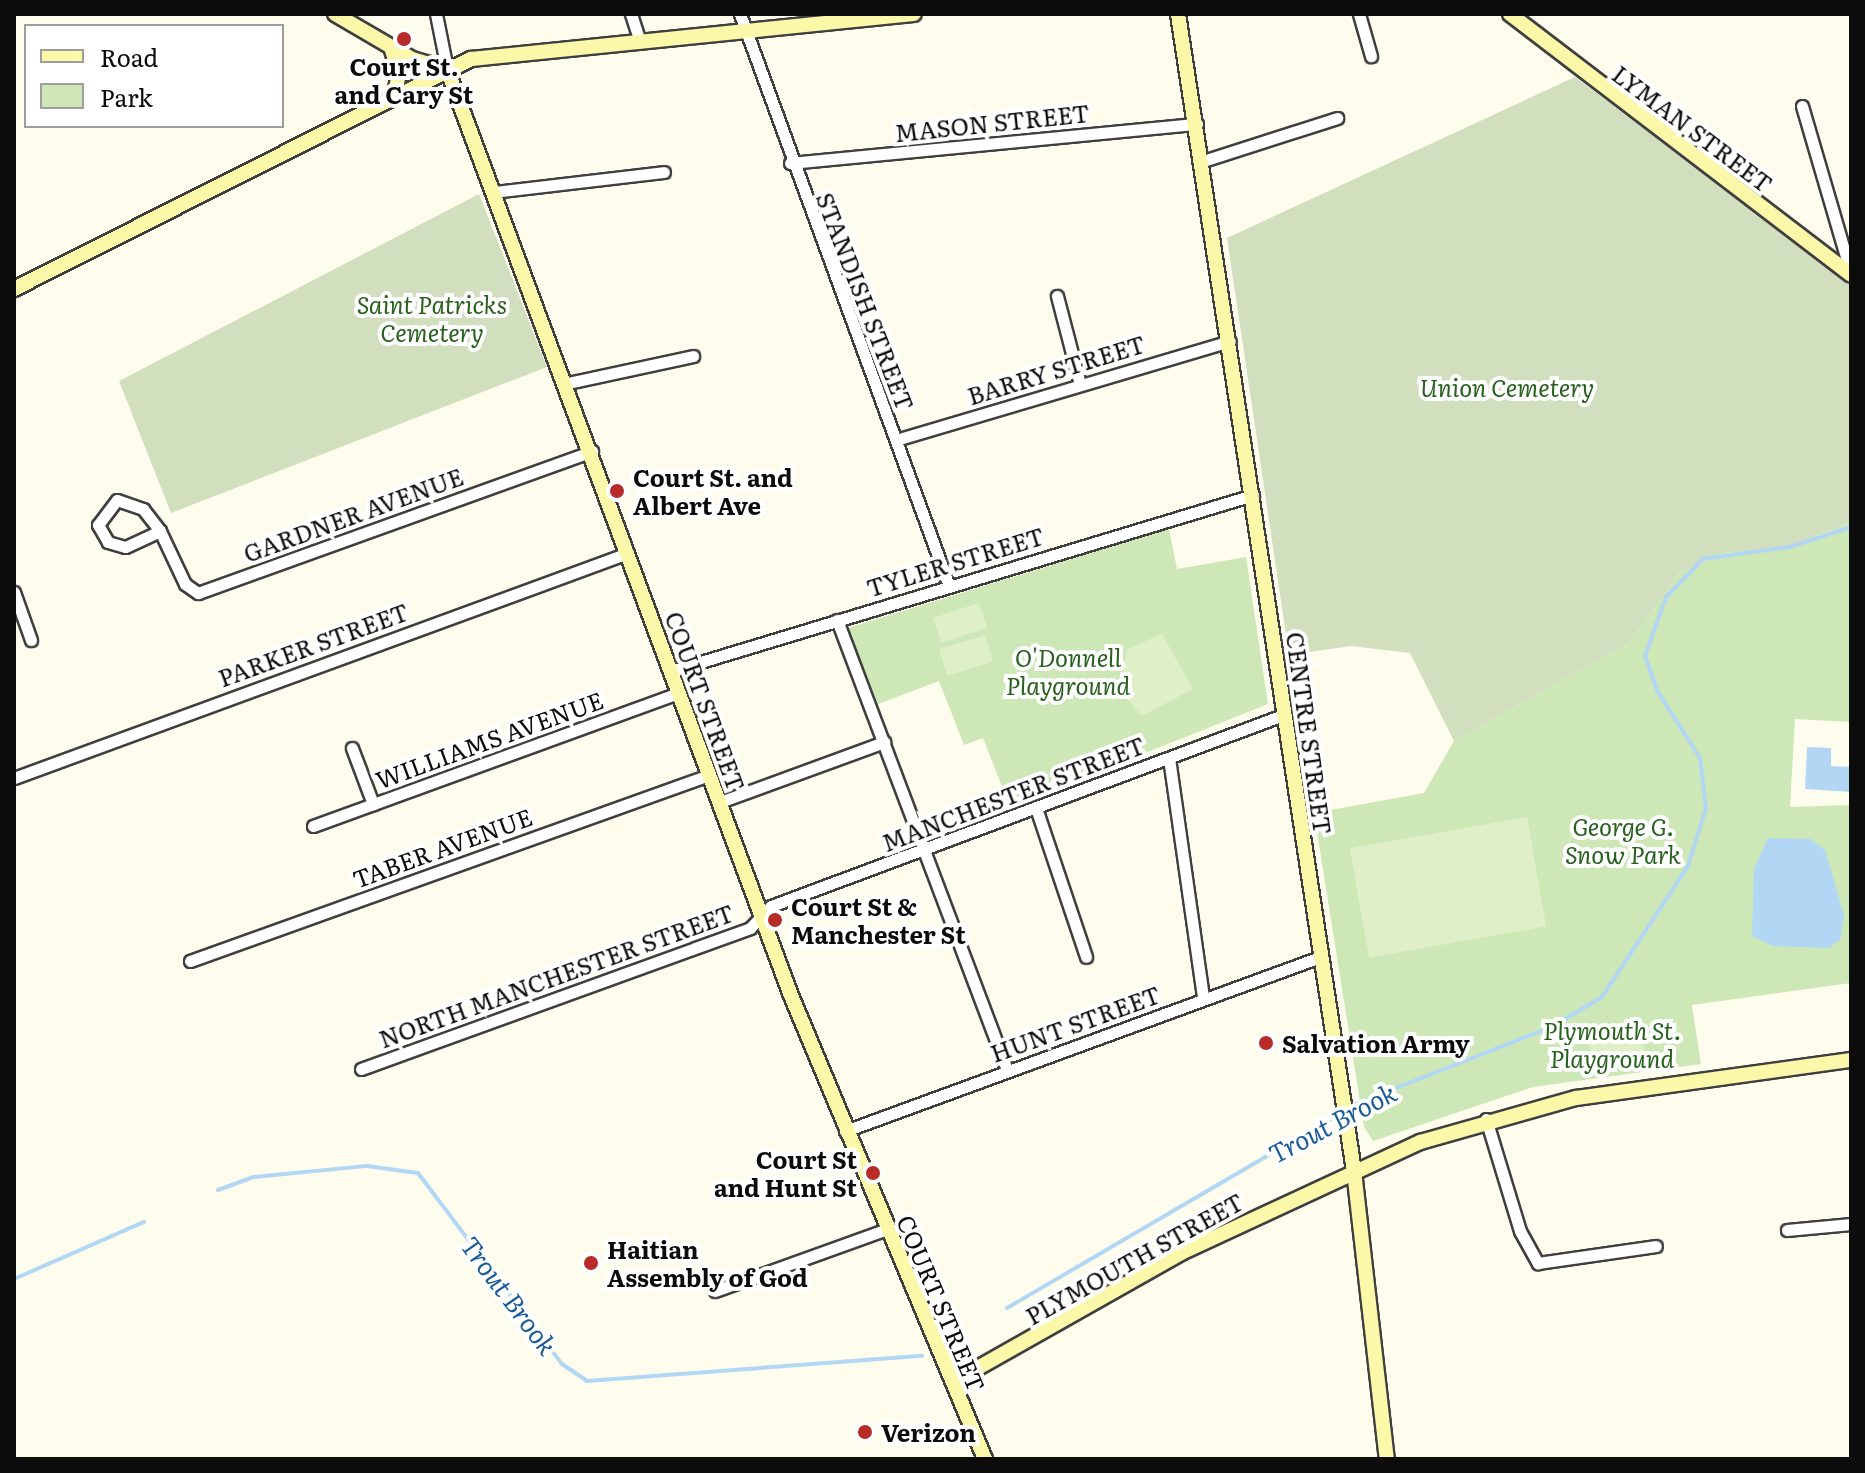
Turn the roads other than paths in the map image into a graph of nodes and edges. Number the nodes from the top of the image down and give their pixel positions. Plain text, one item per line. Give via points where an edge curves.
1 (335, 14) edge
2 (436, 14) edge
3 (631, 14) edge
4 (740, 14) edge
5 (914, 14) edge
6 (1178, 14) edge
7 (1359, 14) edge
8 (1510, 14) edge
9 (743, 31) junction
10 (640, 41) junction
11 (391, 46) junction
12 (1371, 56) dead end
13 (447, 69) junction
14 (395, 93) junction
15 (1802, 106) dead end
16 (1337, 118) dead end
17 (1197, 124) junction
18 (1203, 161) junction
19 (790, 163) junction
20 (664, 172) dead end
21 (494, 192) junction
22 (1851, 275) edge
23 (14, 289) edge
24 (1057, 296) dead end
25 (1230, 341) junction
26 (693, 356) dead end
27 (568, 383) junction
28 (1080, 384) junction
29 (896, 440) junction
30 (592, 451) junction
31 (1253, 495) junction
32 (160, 531) junction
33 (628, 553) junction
34 (949, 586) junction
35 (14, 592) edge
36 (837, 620) junction
37 (31, 640) dead end
38 (671, 671) junction
39 (679, 693) junction
40 (1283, 715) junction
41 (884, 742) junction
42 (352, 748) dead end
43 (1169, 758) junction
44 (709, 775) junction
45 (14, 778) edge
46 (720, 802) junction
47 (373, 804) junction
48 (1036, 808) junction
49 (313, 826) dead end
50 (925, 852) junction
51 (762, 916) junction
52 (1086, 957) dead end
53 (1320, 957) junction
54 (190, 961) dead end
55 (1203, 998) junction
56 (1851, 1060) edge
57 (361, 1069) dead end
58 (1007, 1071) junction
59 (1486, 1119) junction
60 (845, 1131) junction
61 (1354, 1171) junction
62 (1851, 1224) edge
63 (887, 1229) junction
64 (1787, 1230) dead end
65 (1656, 1246) dead end
66 (715, 1291) dead end
67 (953, 1382) junction
68 (985, 1459) edge
69 (1387, 1459) edge

1 - 11 main road
2 - 13 street
3 - 10 street
4 - 9 street, STANDISH STREET
5 - 9 main road
6 - 17 main road, CENTRE STREET
7 - 12 street
8 - 22 main road, LYMAN STREET
9 - 10 main road
9 - 19 street, STANDISH STREET
10 - 13 main road via 471,59
11 - 13 main road
11 - 14 main road via 399,70
13 - 14 main road
13 - 21 main road, COURT STREET
14 - 23 main road
15 - 22 street
16 - 18 street
17 - 18 main road, CENTRE STREET
17 - 19 street, MASON STREET
18 - 25 main road, CENTRE STREET
19 - 29 street, STANDISH STREET
20 - 21 street
21 - 27 main road, COURT STREET
24 - 28 street
25 - 28 street, BARRY STREET
25 - 31 main road, CENTRE STREET
26 - 27 street
27 - 30 main road, COURT STREET
28 - 29 street, BARRY STREET
29 - 34 street, STANDISH STREET
30 - 32 street, GARDNER AVENUE via 198,593 185,584
30 - 33 main road, COURT STREET
31 - 34 street, TYLER STREET
31 - 40 main road, CENTRE STREET
32 - 32 street via 143,509 117,500 98,525 108,542 125,547
33 - 38 main road, COURT STREET
33 - 45 street, PARKER STREET
34 - 36 street, TYLER STREET
35 - 37 street
36 - 38 street, TYLER STREET
36 - 41 street
38 - 39 main road, COURT STREET
39 - 44 main road, COURT STREET
39 - 47 street, WILLIAMS AVENUE
40 - 43 street, MANCHESTER STREET
40 - 53 main road, CENTRE STREET
41 - 46 street
41 - 50 street
42 - 47 street
43 - 48 street, MANCHESTER STREET
43 - 55 street
44 - 46 main road, COURT STREET
44 - 54 street, TABER AVENUE
46 - 51 main road, COURT STREET
47 - 49 street, WILLIAMS AVENUE
48 - 50 street, MANCHESTER STREET
48 - 52 street
50 - 51 street, MANCHESTER STREET via 771,906
50 - 58 street
51 - 57 street, NORTH MANCHESTER STREET via 750,928
51 - 60 main road, COURT STREET
53 - 55 street, HUNT STREET
53 - 61 main road, CENTRE STREET
55 - 58 street, HUNT STREET
56 - 59 main road, PLYMOUTH STREET via 1576,1098
58 - 60 street, HUNT STREET
59 - 61 main road, PLYMOUTH STREET
59 - 65 street via 1520,1231 1538,1263
60 - 63 main road, COURT STREET
61 - 67 main road, PLYMOUTH STREET via 1181,1253
61 - 69 main road, CENTRE STREET
62 - 64 street
63 - 66 street
63 - 67 main road, COURT STREET
67 - 68 main road, COURT STREET

